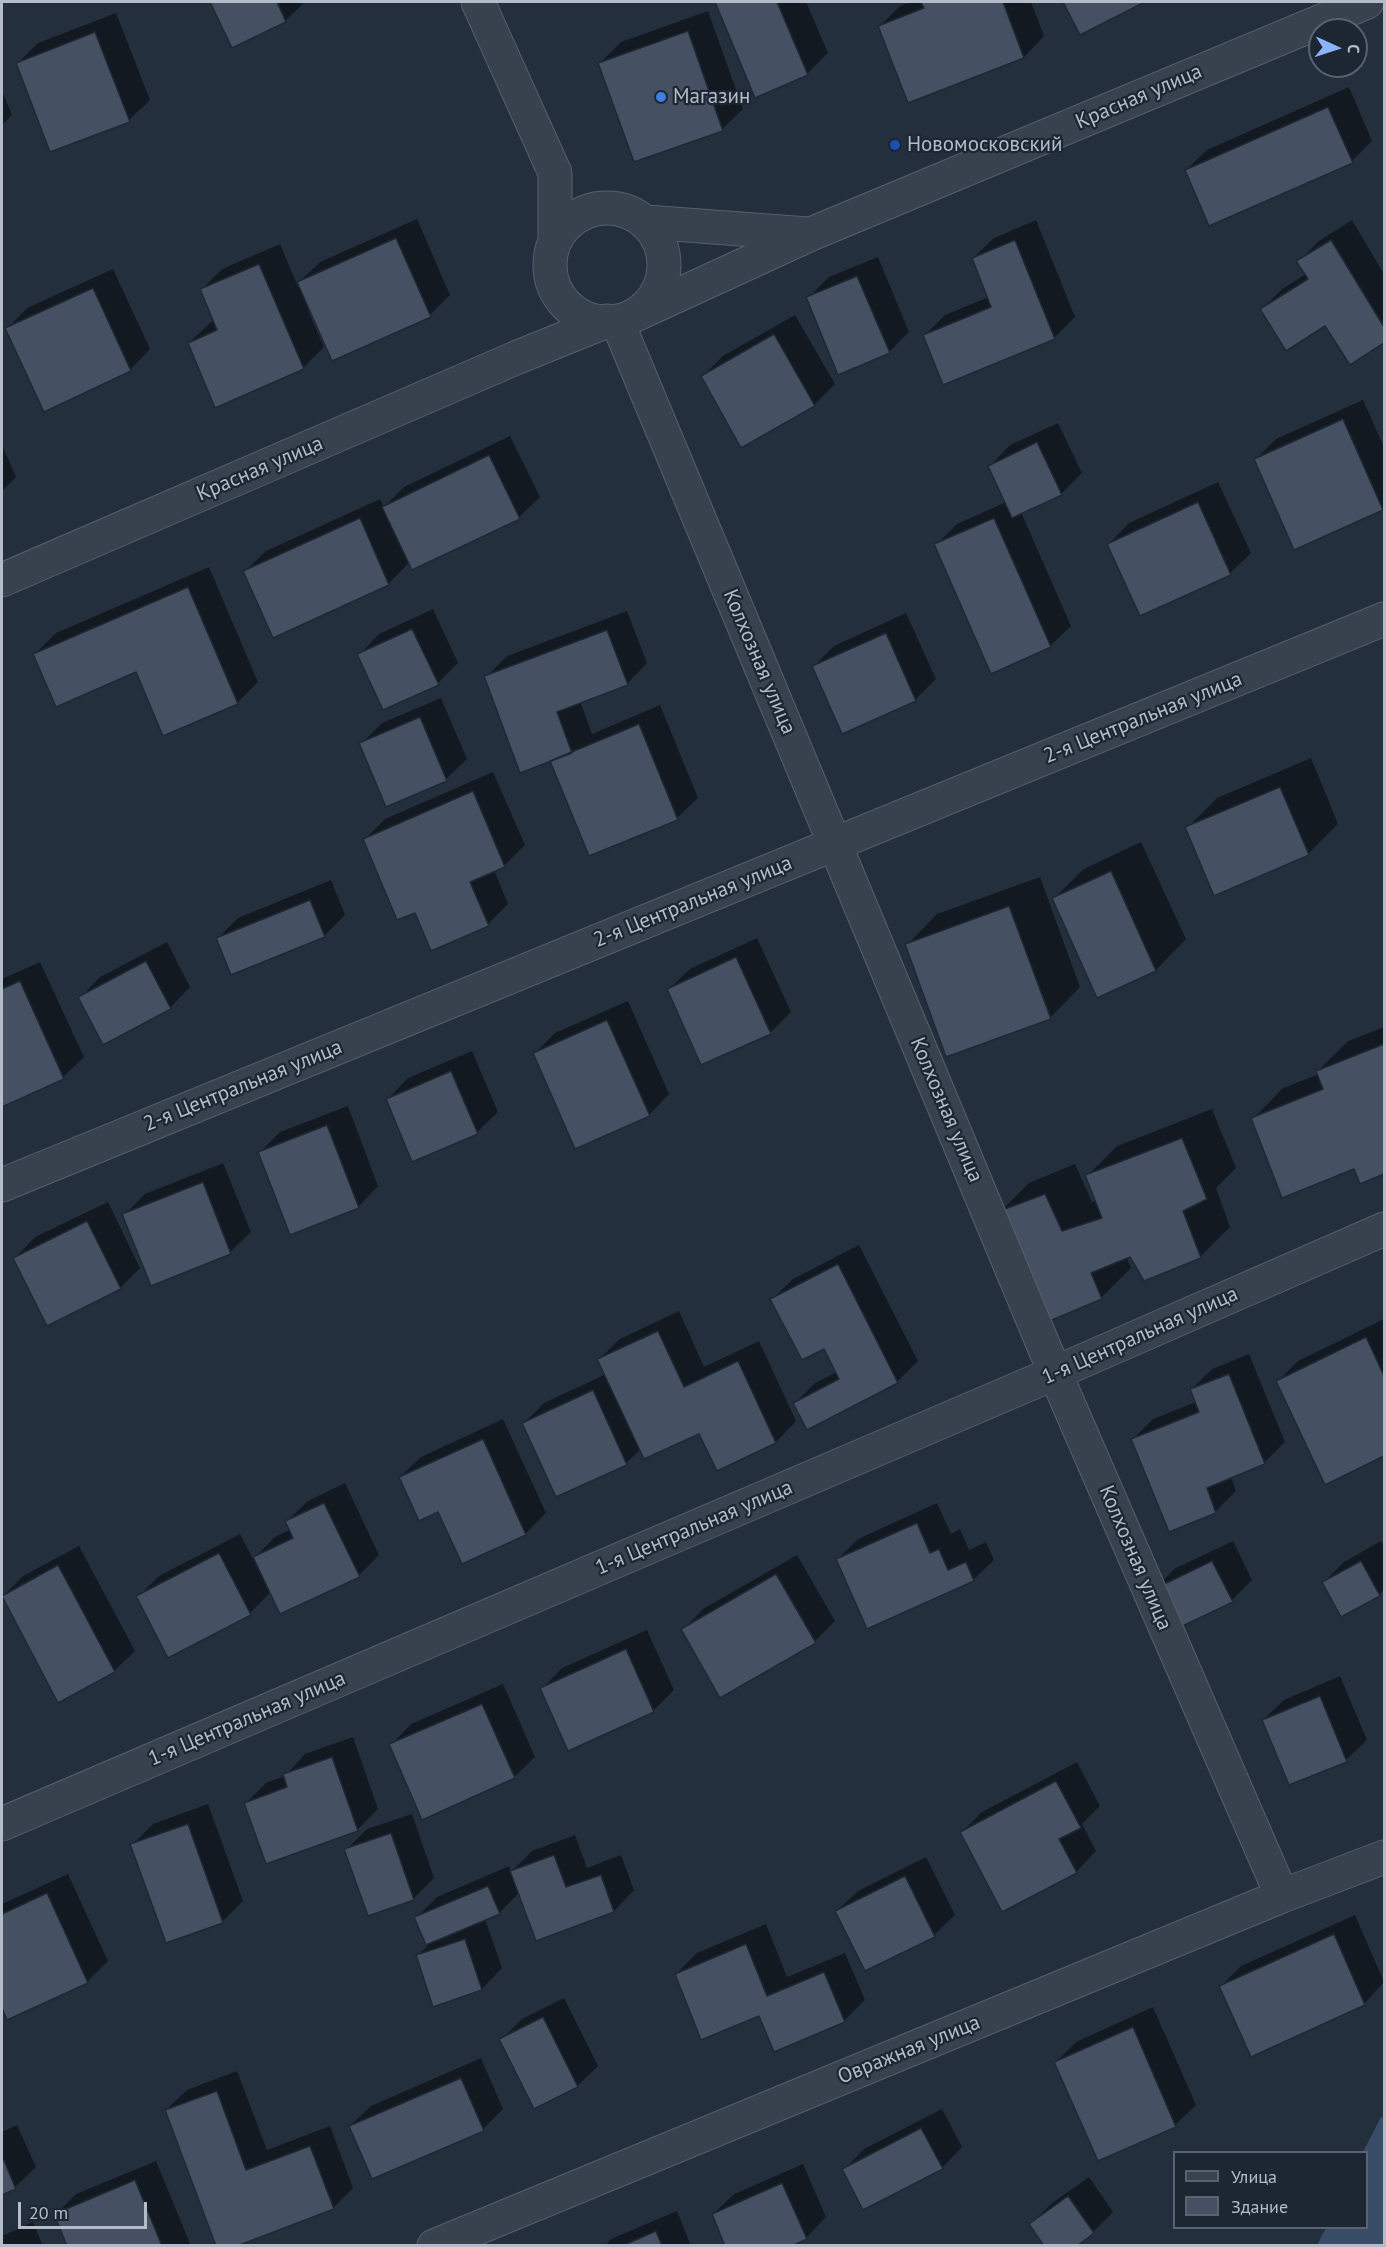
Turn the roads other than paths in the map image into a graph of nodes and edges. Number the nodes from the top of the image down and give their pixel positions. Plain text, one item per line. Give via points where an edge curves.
1 (478, 2) edge
2 (1367, 2) edge
3 (555, 173) junction
4 (607, 207) junction
5 (645, 222) junction
6 (811, 234) junction
7 (555, 239) junction
8 (561, 300) junction
9 (620, 319) junction
10 (518, 357) junction
11 (2, 580) edge
12 (1384, 619) edge
13 (835, 844) junction
14 (2, 1185) edge
15 (1384, 1229) edge
16 (1055, 1373) junction
17 (2, 1824) edge
18 (1384, 1857) edge
19 (1282, 1896) junction
20 (434, 2246) edge

1 - 3 street
2 - 6 street, Красная улица
3 - 4 street
3 - 7 street
4 - 5 street via 627,211
4 - 7 street via 586,211 568,222
5 - 6 street, Красная улица
5 - 9 street via 658,239 664,259 662,280 653,299
6 - 9 street, Красная улица
7 - 8 street via 549,259 551,281
8 - 9 street via 577,314 596,321
8 - 10 street, Красная улица via 546,329
9 - 10 street, Красная улица
9 - 13 street, Колхозная улица
10 - 11 street, Красная улица
12 - 13 street, 2-я Центральная улица
13 - 14 street, 2-я Центральная улица
13 - 16 street, Колхозная улица
15 - 16 street, 1-я Центральная улица
16 - 17 street, 1-я Центральная улица
16 - 19 street, Колхозная улица
18 - 19 street, Овражная улица
19 - 20 street, Овражная улица

